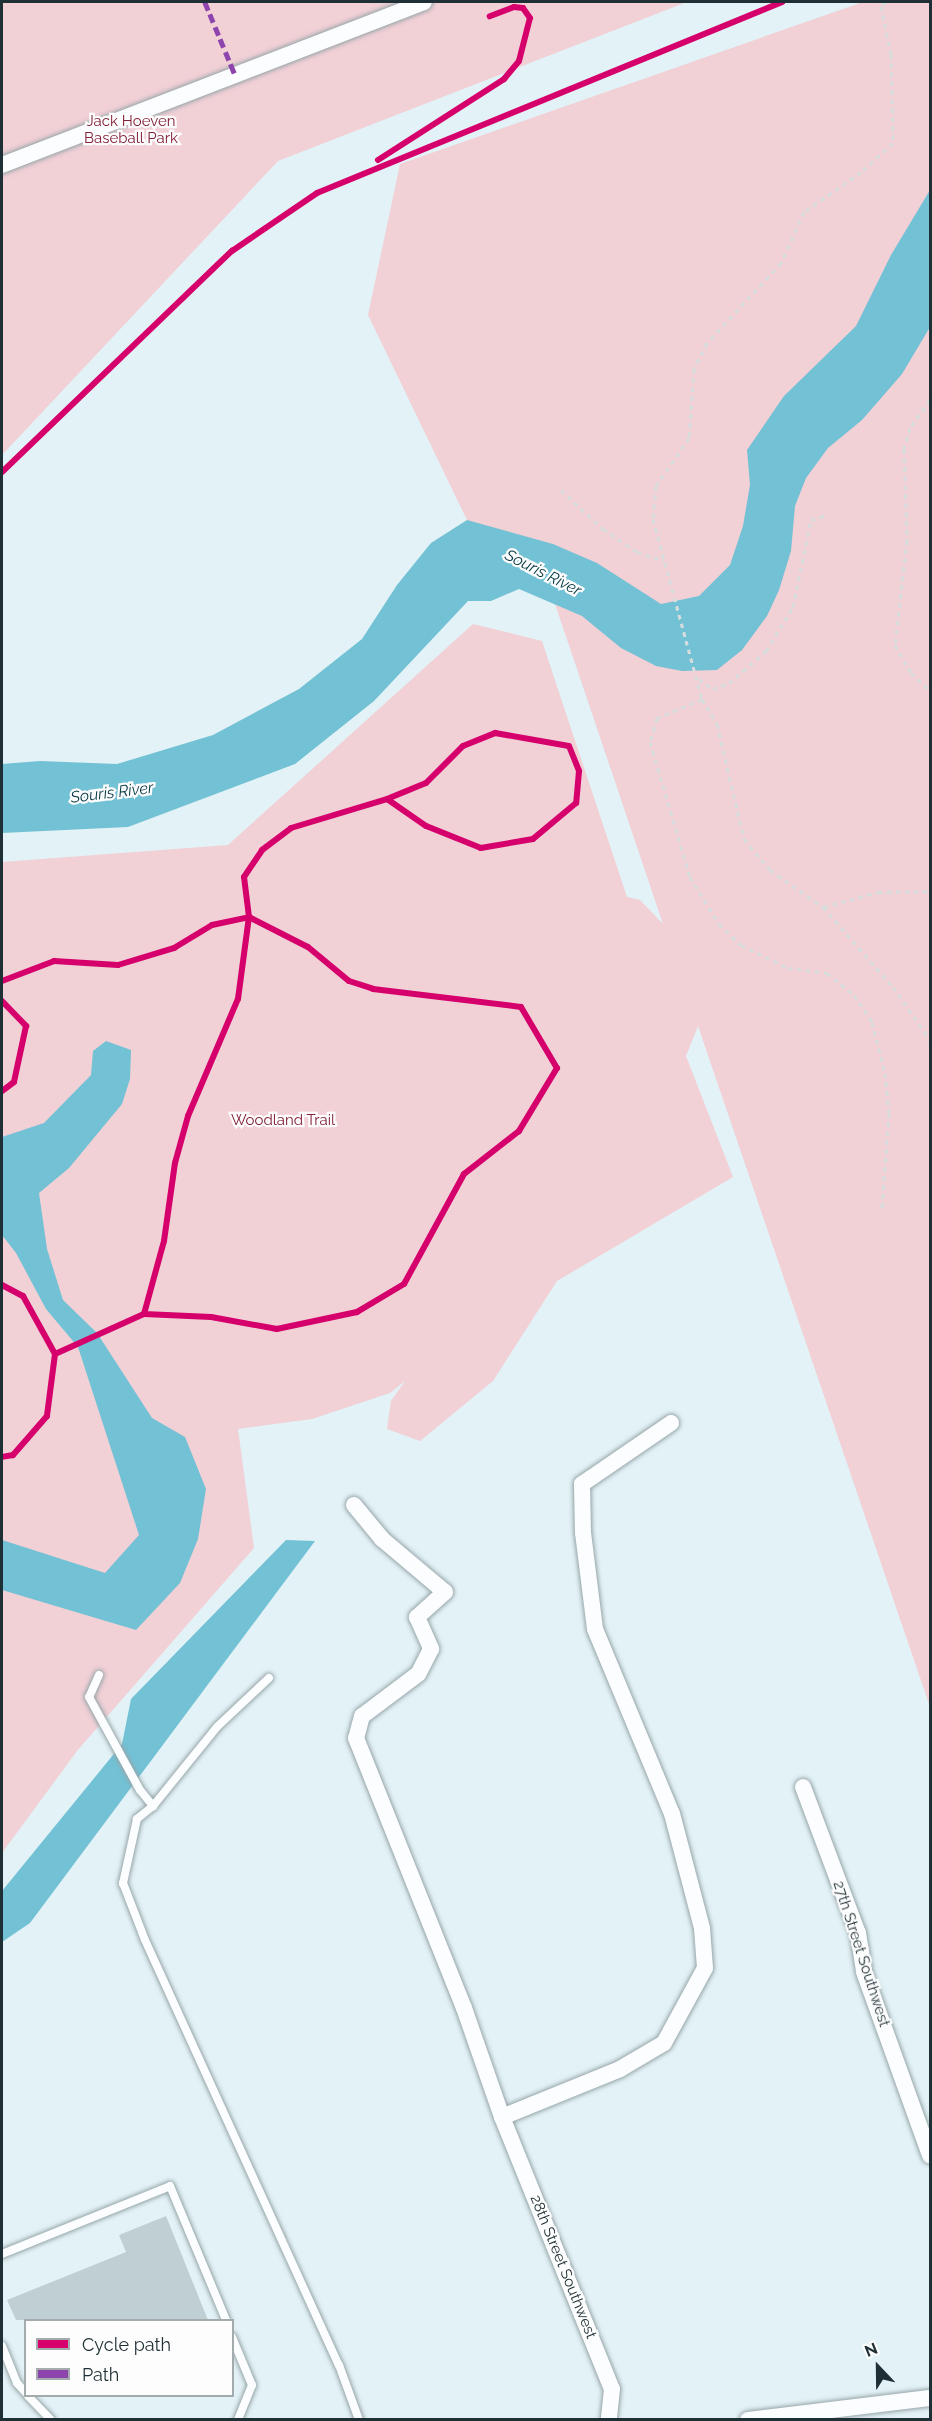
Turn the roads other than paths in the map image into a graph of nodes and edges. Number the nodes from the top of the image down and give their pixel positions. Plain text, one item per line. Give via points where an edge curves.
1 (424, 2) edge
2 (2, 165) edge
3 (671, 1423) dead end
4 (354, 1505) dead end
5 (99, 1675) dead end
6 (269, 1678) dead end
7 (803, 1787) dead end
8 (153, 1806) junction
9 (502, 2116) junction
10 (930, 2155) edge
11 (2, 2254) edge
12 (226, 2319) edge
13 (234, 2342) edge
14 (2, 2346) edge
15 (24, 2391) edge
16 (30, 2397) edge
17 (930, 2398) edge
18 (51, 2420) edge
19 (238, 2420) edge
20 (359, 2420) edge
21 (609, 2420) edge
22 (748, 2420) edge

1 - 2 street
3 - 9 street via 582,1484 595,1629 672,1814 702,1928 705,1968 687,2007 663,2043 620,2069
4 - 9 street, 28th Street Southwest via 382,1539 445,1592 417,1617 431,1649 418,1674 362,1716 356,1738 464,2008
5 - 8 lane via 89,1697 140,1790
6 - 8 lane via 217,1727
7 - 10 street, 27th Street Southwest via 858,1933 864,1971
8 - 20 lane via 137,1820 123,1883 339,2366
9 - 21 street, 28th Street Southwest via 612,2389
11 - 12 lane via 170,2186
13 - 19 lane via 252,2385
14 - 15 lane
16 - 18 lane
17 - 22 street

